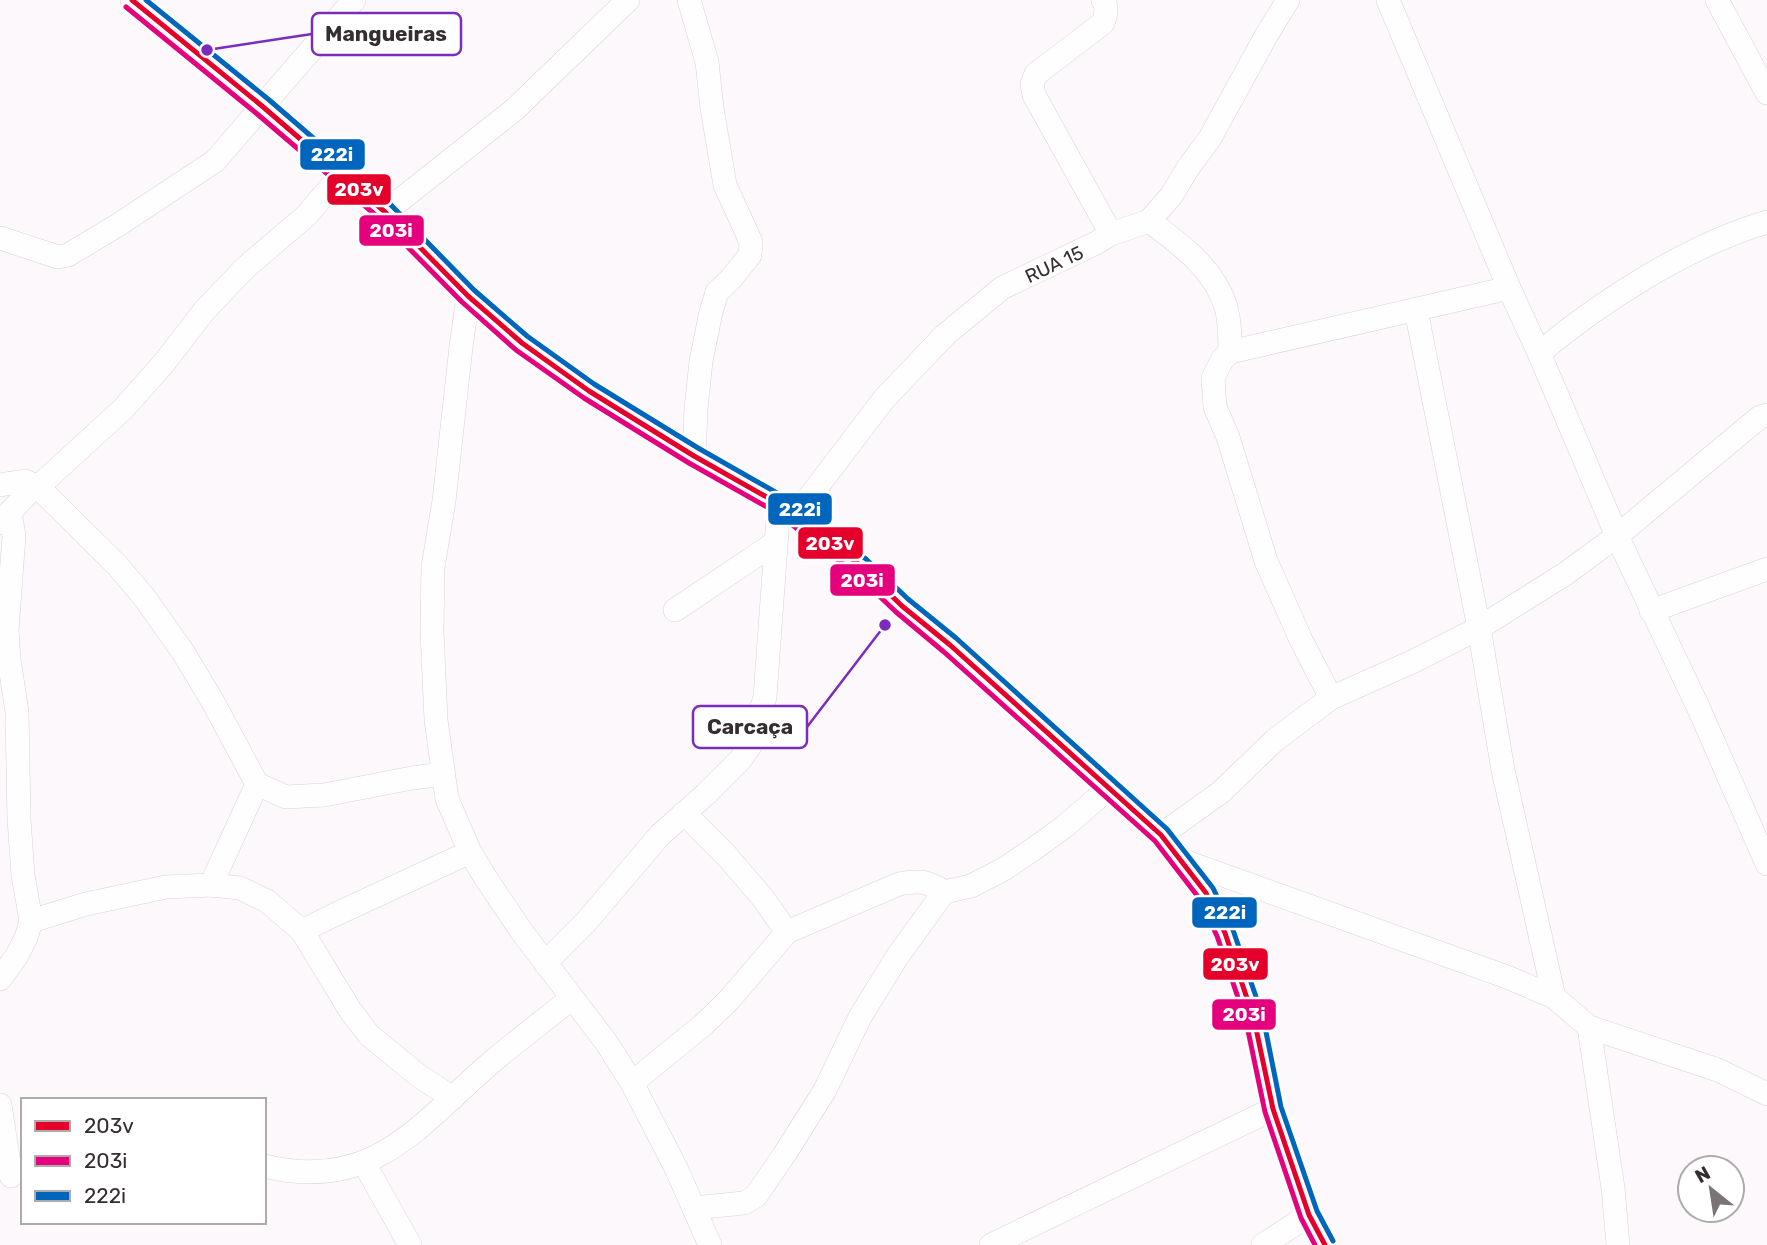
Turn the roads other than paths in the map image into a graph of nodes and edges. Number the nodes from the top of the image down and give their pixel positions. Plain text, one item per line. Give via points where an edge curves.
1 (132, 0) edge
2 (354, 0) edge
3 (628, 0) edge
4 (689, 0) edge
5 (1103, 0) edge
6 (1288, 0) edge
7 (1388, 0) edge
8 (1717, 0) edge
9 (1767, 93) edge
10 (262, 106) junction
11 (341, 175) junction
12 (385, 212) junction
13 (1149, 221) junction
14 (1767, 222) edge
15 (1111, 234) junction
16 (0, 238) edge
17 (1509, 288) junction
18 (468, 296) junction
19 (1416, 310) junction
20 (1230, 352) junction
21 (1539, 352) junction
22 (1767, 415) edge
23 (694, 456) junction
24 (0, 485) edge
25 (38, 487) junction
26 (787, 510) junction
27 (5, 517) edge
28 (1617, 536) junction
29 (775, 543) junction
30 (1767, 569) edge
31 (675, 610) dead end
32 (1651, 611) junction
33 (1479, 628) junction
34 (1331, 698) junction
35 (443, 774) junction
36 (257, 784) junction
37 (1108, 789) junction
38 (684, 813) junction
39 (1161, 835) junction
40 (470, 852) junction
41 (1765, 854) edge
42 (1181, 860) junction
43 (211, 886) junction
44 (944, 892) junction
45 (31, 921) junction
46 (302, 931) junction
47 (788, 932) junction
48 (545, 963) junction
49 (0, 979) edge
50 (1554, 997) junction
51 (572, 998) junction
52 (1589, 1027) junction
53 (632, 1083) junction
54 (1767, 1094) edge
55 (453, 1098) junction
56 (0, 1105) edge
57 (1273, 1108) junction
58 (364, 1163) junction
59 (266, 1166) edge
60 (11, 1176) edge
61 (694, 1208) junction
62 (1310, 1215) junction
63 (410, 1245) edge
64 (710, 1245) edge
65 (991, 1245) edge
66 (1263, 1245) edge
67 (1325, 1245) edge
68 (1618, 1245) edge

1 - 10 street
2 - 10 street
3 - 12 street via 514,110
4 - 23 street via 707,62 726,185 751,242 750,255 717,292 711,312 701,361
5 - 15 street via 1104,23 1036,74 1031,84
6 - 13 street, RUA 15 via 1210,138 1171,197
7 - 17 street
8 - 9 street
10 - 11 street
10 - 16 street via 215,161 68,255 58,257
11 - 12 street
11 - 25 street via 307,215 245,268 204,311 123,409
12 - 18 street
13 - 15 street, RUA 15
13 - 20 street via 1210,274 1226,306
14 - 21 street via 1705,245 1637,283
15 - 26 street, RUA 15 via 1002,288 945,335
17 - 19 street
17 - 21 street
18 - 23 street via 522,343 589,391
18 - 35 street via 433,567 436,720
19 - 20 street
19 - 33 street
20 - 34 street via 1213,378 1215,407 1266,561
21 - 28 street
22 - 28 street
23 - 26 street
24 - 25 street via 25,481
25 - 27 street
25 - 36 street via 144,597 183,652
26 - 29 street
26 - 37 street via 861,566
27 - 45 street via 14,536 7,630 17,712 23,875
28 - 32 street
28 - 33 street
29 - 31 street
29 - 38 street via 765,697 757,729 740,760
30 - 32 street
32 - 41 street
33 - 34 street
33 - 50 street via 1503,770
34 - 39 street via 1275,740 1221,792
35 - 36 street via 324,795 286,797
35 - 40 street via 447,799
36 - 43 street
37 - 39 street
37 - 44 street via 1004,869 971,886
38 - 47 street via 726,855
38 - 48 street
39 - 42 street
40 - 46 street
40 - 48 street
42 - 50 street
42 - 57 street via 1206,893 1225,933 1254,1019
43 - 45 street via 166,887
43 - 46 street via 240,888 267,901
44 - 47 street via 930,883 899,884
44 - 61 street via 897,957 860,1017 825,1090 756,1196 744,1203
45 - 49 street via 16,957
46 - 55 street via 369,1035
47 - 53 street via 729,1000
48 - 51 street
50 - 52 street
51 - 53 street
51 - 55 street
52 - 54 street via 1718,1070
52 - 68 street
53 - 61 street
55 - 58 street via 393,1149
56 - 60 street
57 - 62 street
57 - 65 street
58 - 59 street via 322,1173
58 - 63 street
61 - 64 street
62 - 66 street
62 - 67 street

